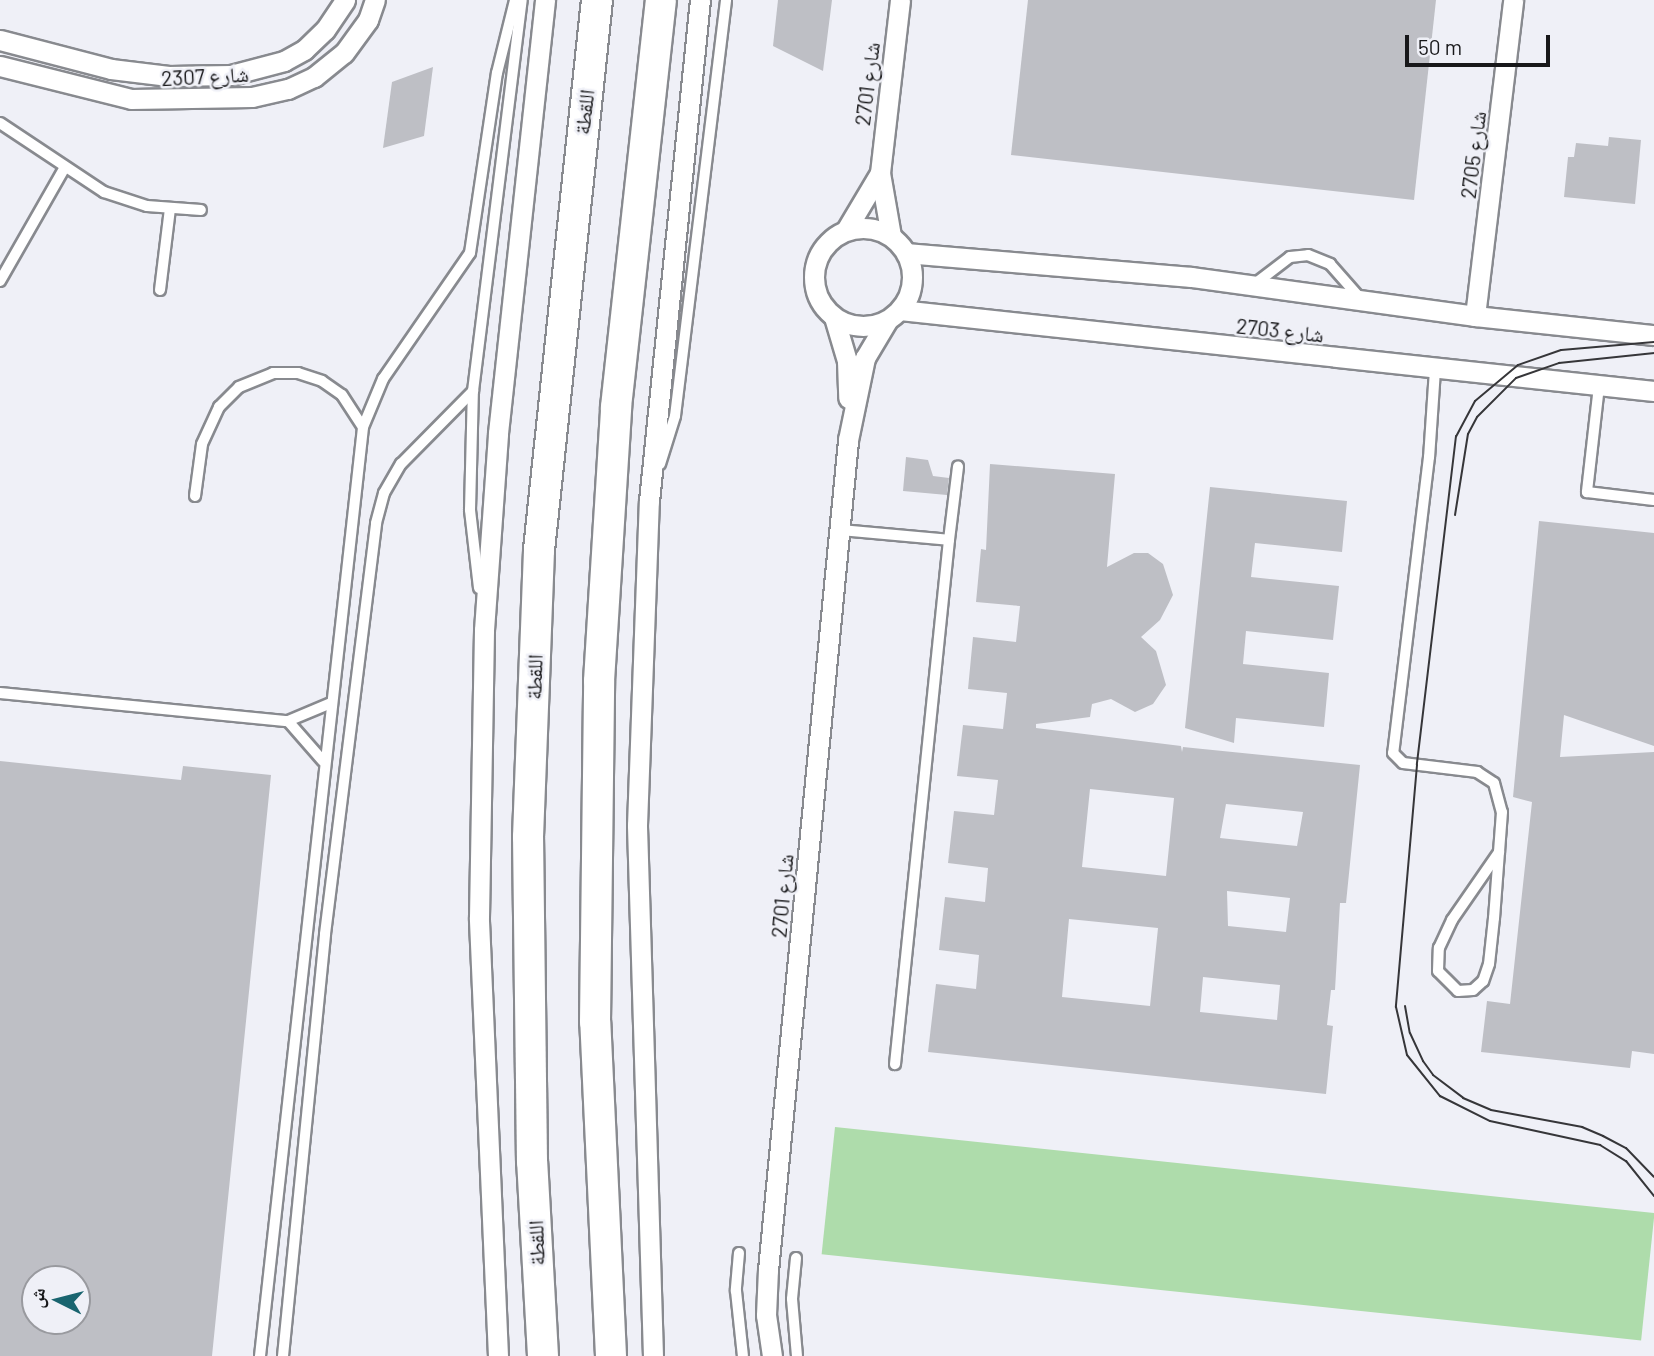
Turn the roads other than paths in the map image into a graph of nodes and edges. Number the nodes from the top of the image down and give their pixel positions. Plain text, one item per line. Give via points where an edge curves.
1 (345, 0) edge
2 (375, 0) edge
3 (515, 0) edge
4 (522, 0) edge
5 (545, 0) edge
6 (597, 0) edge
7 (661, 0) edge
8 (700, 0) edge
9 (726, 0) edge
10 (900, 0) edge
11 (1513, 0) edge
12 (0, 40) edge
13 (0, 66) edge
14 (0, 122) edge
15 (64, 169) junction
16 (880, 173) junction
17 (170, 209) junction
18 (201, 210) dead end
19 (846, 230) junction
20 (476, 232) junction
21 (491, 233) junction
22 (891, 236) junction
23 (906, 253) junction
24 (0, 281) edge
25 (1253, 286) junction
26 (160, 290) dead end
27 (1359, 297) junction
28 (893, 315) junction
29 (1475, 316) junction
30 (834, 317) junction
31 (1654, 335) edge
32 (1435, 370) junction
33 (1599, 386) junction
34 (473, 391) junction
35 (1654, 391) edge
36 (363, 427) junction
37 (848, 440) junction
38 (958, 467) dead end
39 (195, 496) dead end
40 (1654, 500) edge
41 (649, 501) junction
42 (840, 530) junction
43 (949, 540) junction
44 (484, 630) junction
45 (0, 693) edge
46 (331, 703) junction
47 (288, 721) junction
48 (323, 761) junction
49 (1499, 852) junction
50 (895, 1064) dead end
51 (739, 1253) dead end
52 (796, 1258) dead end
53 (260, 1356) edge
54 (283, 1356) edge
55 (498, 1356) edge
56 (543, 1356) edge
57 (611, 1356) edge
58 (653, 1356) edge
59 (743, 1356) edge
60 (772, 1356) edge
61 (797, 1356) edge

1 - 12 street, شارع 2307 via 325,30 304,50 284,61 231,75 169,76 111,69
2 - 13 street, شارع 2307 via 368,20 344,53 314,77 288,89 251,97 131,100
3 - 20 lane via 497,73
4 - 21 lane
5 - 44 street, اللقطة via 498,433
6 - 56 main road, اللقطة via 539,550 528,837 532,1163
7 - 57 main road via 616,407 599,681 595,1021
8 - 41 street
9 - 41 lane via 675,416
10 - 16 street, شارع 2701
11 - 29 street, شارع 2705
14 - 15 lane
15 - 17 lane via 104,192
15 - 24 lane
16 - 19 street, شارع 2701
16 - 22 street, شارع 2701
17 - 18 lane
17 - 26 lane
19 - 22 street via 869,228
19 - 30 street via 822,249 816,262 816,293
20 - 21 lane
20 - 36 lane via 470,253 446,295 383,379
21 - 34 lane
22 - 23 street
23 - 25 street, شارع 2703
23 - 28 street via 912,282
25 - 27 street, شارع 2703
25 - 27 lane via 1290,257 1308,255 1329,264
27 - 29 street, شارع 2703
28 - 30 street via 860,327
28 - 32 street, شارع 2703
28 - 37 street, شارع 2701 via 865,358
29 - 31 street, شارع 2703
30 - 37 street, شارع 2701 via 847,361
32 - 33 street, شارع 2703
32 - 49 lane via 1429,457 1393,753 1403,762 1477,772 1494,783 1502,812
33 - 35 street, شارع 2703
33 - 40 lane via 1587,492
34 - 44 lane via 470,510
34 - 54 lane via 401,464 384,493 376,523 325,934
36 - 39 lane via 342,396 322,381 298,373 273,373 239,387 219,407 202,444
36 - 46 lane
37 - 42 street, شارع 2701
38 - 43 lane
41 - 58 street via 637,825
42 - 43 lane
42 - 60 street, شارع 2701 via 768,1270 766,1315
43 - 50 lane
44 - 55 street, اللقطة via 479,916
45 - 47 lane
46 - 47 lane
46 - 48 lane
47 - 48 lane
48 - 53 lane
49 - 49 lane via 1489,964 1483,981 1473,990 1458,991 1438,971 1440,948 1452,920
51 - 59 lane via 736,1291
52 - 61 lane via 792,1299

